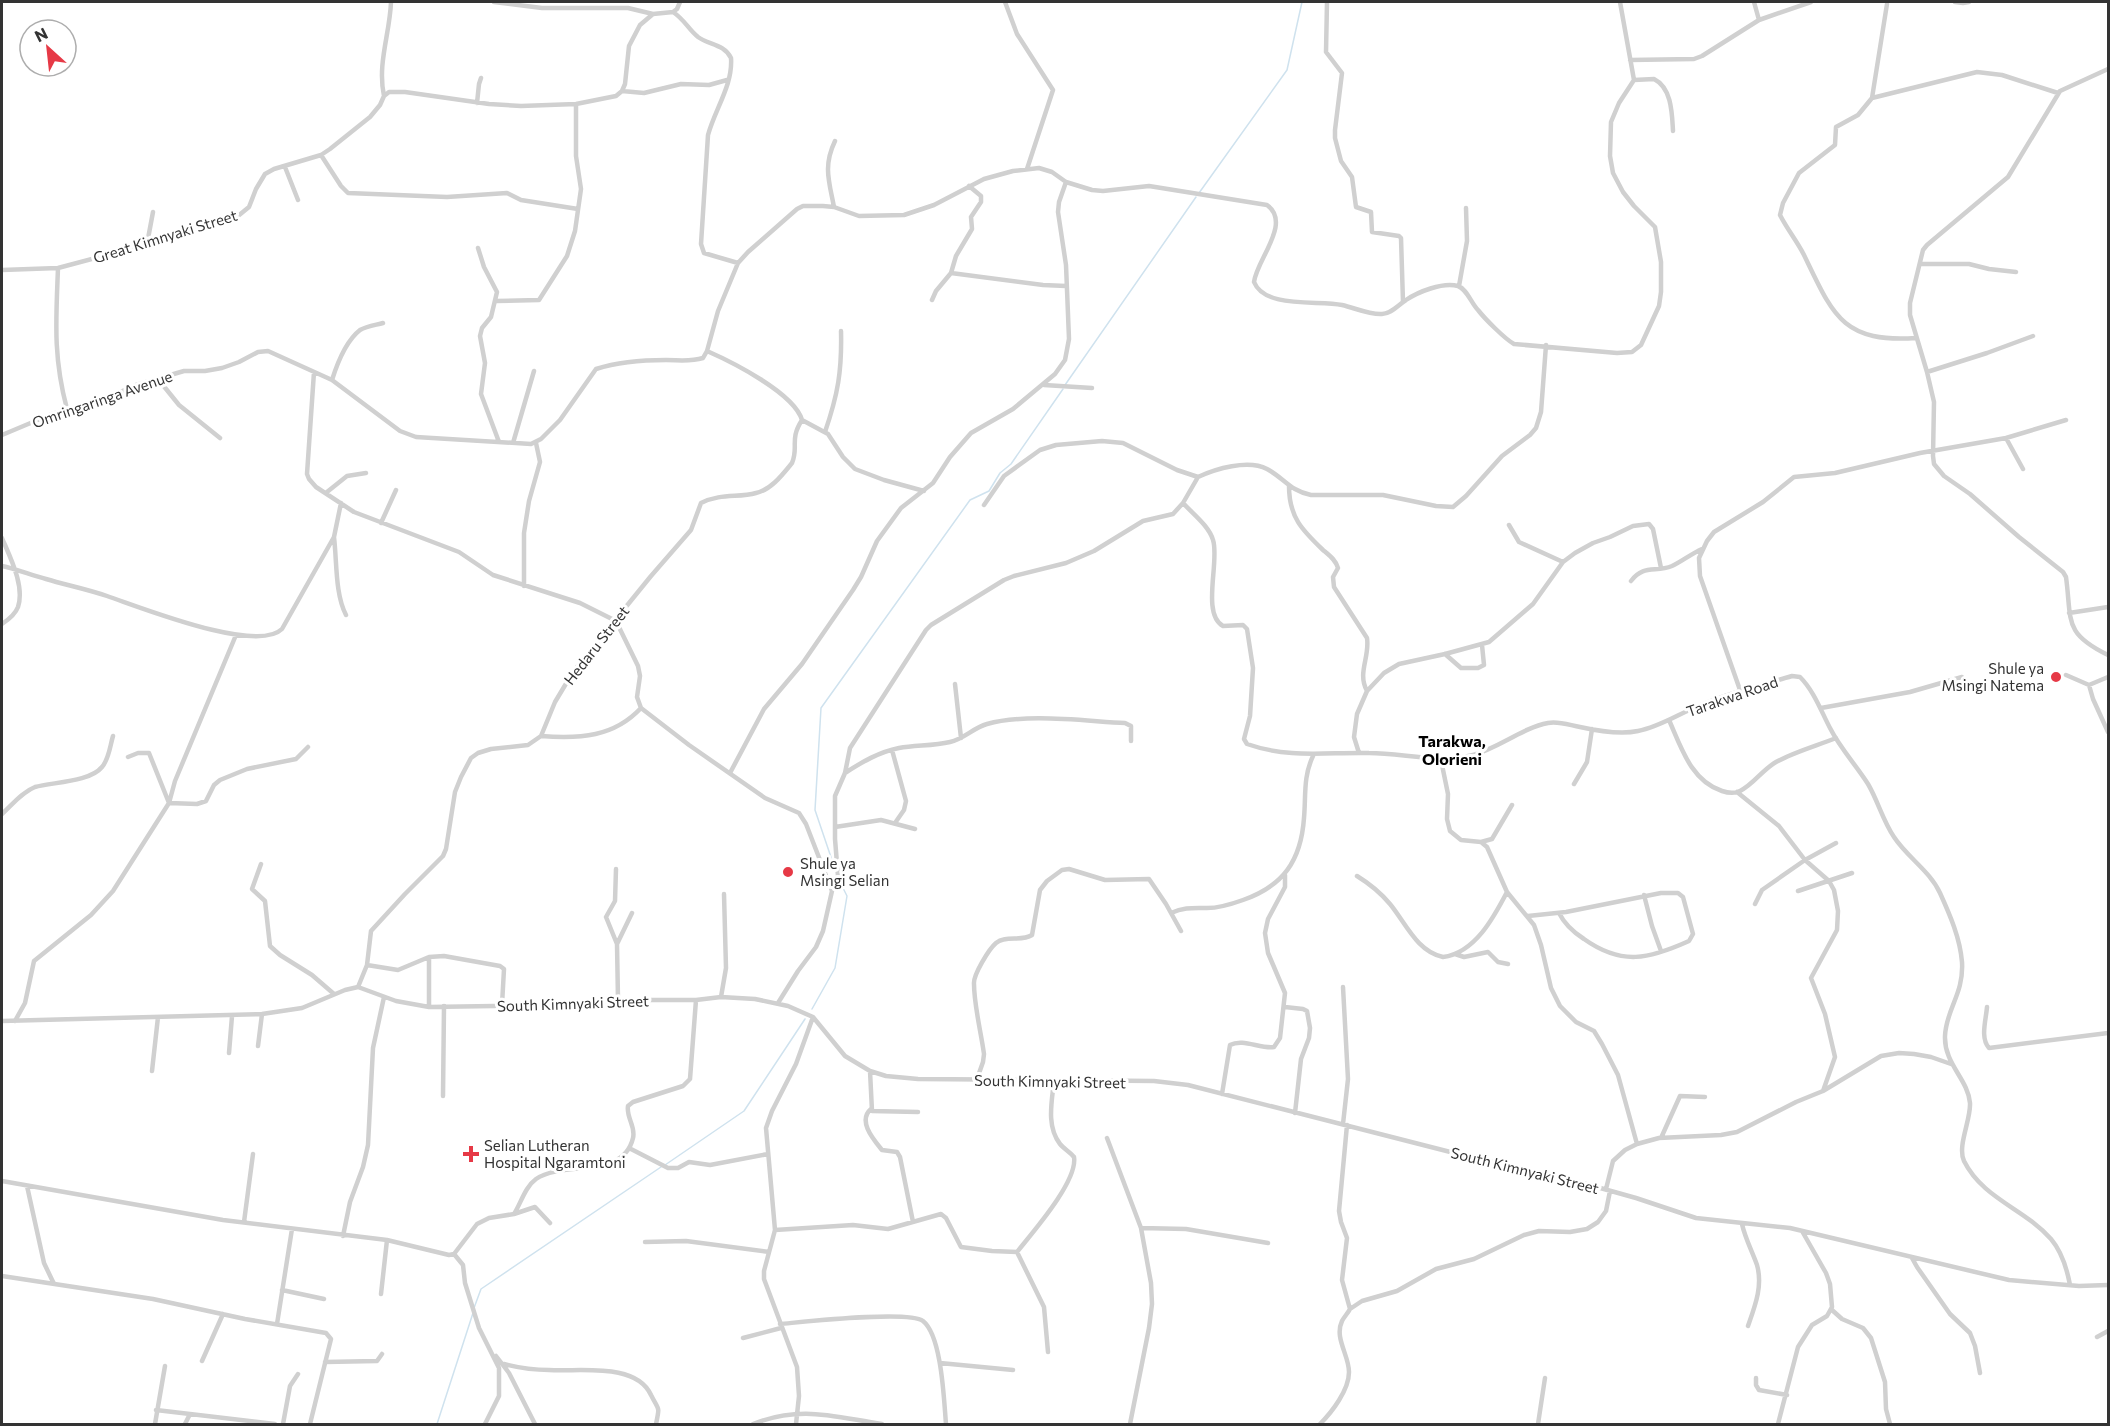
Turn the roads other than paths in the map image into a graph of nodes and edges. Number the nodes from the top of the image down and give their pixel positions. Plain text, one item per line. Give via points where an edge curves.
1 (391, 2) edge
2 (494, 2) edge
3 (577, 2) edge
4 (680, 2) edge
5 (1005, 2) edge
6 (1327, 2) edge
7 (1620, 2) edge
8 (1754, 2) edge
9 (1811, 2) edge
10 (1955, 2) edge
11 (1969, 2) edge
12 (1887, 4) dead end
13 (576, 8) junction
14 (673, 12) junction
15 (652, 14) junction
16 (1759, 20) junction
17 (1630, 60) junction
18 (2109, 69) edge
19 (482, 78) dead end
20 (727, 80) junction
21 (1634, 80) junction
22 (622, 91) junction
23 (2058, 93) junction
24 (384, 96) junction
25 (1872, 98) junction
26 (477, 103) junction
27 (576, 104) junction
28 (1673, 132) dead end
29 (835, 141) dead end
30 (321, 155) junction
31 (285, 166) junction
32 (1027, 169) junction
33 (1066, 182) junction
34 (969, 186) junction
35 (298, 200) dead end
36 (834, 207) junction
37 (1466, 208) dead end
38 (578, 209) junction
39 (153, 212) dead end
40 (147, 244) junction
41 (478, 248) dead end
42 (738, 263) junction
43 (1920, 264) junction
44 (58, 267) junction
45 (2, 270) edge
46 (2016, 272) dead end
47 (951, 273) junction
48 (1066, 286) junction
49 (1458, 286) junction
50 (932, 300) dead end
51 (496, 301) junction
52 (1403, 302) junction
53 (383, 323) dead end
54 (841, 331) dead end
55 (2033, 336) dead end
56 (1916, 338) junction
57 (1546, 345) junction
58 (707, 351) junction
59 (534, 371) dead end
60 (314, 372) junction
61 (1927, 372) junction
62 (158, 379) junction
63 (332, 380) junction
64 (1044, 385) junction
65 (1092, 388) dead end
66 (67, 409) junction
67 (802, 420) junction
68 (2066, 420) dead end
69 (825, 432) junction
70 (2, 435) edge
71 (220, 438) dead end
72 (2006, 438) junction
73 (499, 442) junction
74 (513, 443) junction
75 (536, 443) junction
76 (1933, 451) junction
77 (2023, 469) dead end
78 (366, 473) dead end
79 (1198, 477) junction
80 (1289, 486) junction
81 (396, 490) dead end
82 (924, 491) junction
83 (327, 492) junction
84 (341, 503) junction
85 (1183, 503) junction
86 (984, 505) dead end
87 (381, 523) junction
88 (1509, 525) dead end
89 (333, 537) junction
90 (2, 538) edge
91 (1702, 549) junction
92 (1563, 562) junction
93 (2, 566) edge
94 (1661, 568) junction
95 (15, 569) junction
96 (1631, 581) dead end
97 (525, 586) junction
98 (2109, 607) edge
99 (2070, 613) junction
100 (346, 615) dead end
101 (616, 621) junction
102 (2, 624) edge
103 (236, 635) junction
104 (1482, 645) junction
105 (1445, 654) junction
106 (2109, 655) edge
107 (2066, 675) dead end
108 (1962, 677) dead end
109 (2109, 677) edge
110 (955, 684) dead end
111 (2089, 685) junction
112 (1740, 690) junction
113 (1367, 691) junction
114 (641, 708) junction
115 (1821, 708) junction
116 (1669, 720) junction
117 (1592, 729) junction
118 (2109, 732) edge
119 (113, 736) dead end
120 (541, 736) junction
121 (961, 738) junction
122 (1836, 738) junction
123 (1131, 741) dead end
124 (308, 747) dead end
125 (892, 750) junction
126 (1359, 753) junction
127 (1313, 756) junction
128 (128, 757) dead end
129 (1442, 760) junction
130 (730, 773) junction
131 (845, 773) junction
132 (1574, 784) dead end
133 (1737, 792) junction
134 (169, 803) junction
135 (1512, 805) dead end
136 (2, 814) edge
137 (895, 823) junction
138 (835, 827) junction
139 (915, 829) dead end
140 (1481, 842) junction
141 (1836, 843) dead end
142 (1805, 860) junction
143 (261, 864) dead end
144 (616, 869) dead end
145 (1852, 873) dead end
146 (1286, 874) junction
147 (1357, 876) dead end
148 (1829, 881) junction
149 (832, 891) junction
150 (1798, 891) dead end
151 (1507, 892) junction
152 (724, 894) dead end
153 (1644, 895) junction
154 (1755, 904) dead end
155 (632, 913) dead end
156 (1171, 913) junction
157 (1559, 913) junction
158 (1528, 916) junction
159 (1182, 931) dead end
160 (617, 944) junction
161 (1661, 951) junction
162 (1455, 954) junction
163 (429, 957) junction
164 (1508, 964) dead end
165 (367, 965) junction
166 (358, 987) junction
167 (1343, 987) dead end
168 (334, 994) junction
169 (384, 997) junction
170 (721, 997) junction
171 (618, 1000) junction
172 (696, 1000) junction
173 (778, 1003) junction
174 (502, 1005) junction
175 (444, 1006) junction
176 (429, 1007) junction
177 (1285, 1007) junction
178 (1988, 1007) dead end
179 (262, 1014) junction
180 (231, 1016) junction
181 (158, 1017) junction
182 (813, 1017) junction
183 (2, 1021) edge
184 (15, 1021) junction
185 (2109, 1033) edge
186 (258, 1046) dead end
187 (229, 1053) dead end
188 (1951, 1064) junction
189 (152, 1071) dead end
190 (870, 1071) junction
191 (977, 1079) junction
192 (1054, 1081) junction
193 (1823, 1091) junction
194 (1222, 1094) junction
195 (443, 1096) dead end
196 (1705, 1097) dead end
197 (871, 1109) junction
198 (918, 1112) dead end
199 (1295, 1113) junction
200 (1345, 1124) junction
201 (1107, 1138) dead end
202 (1661, 1138) junction
203 (1637, 1144) junction
204 (629, 1148) junction
205 (253, 1154) dead end
206 (768, 1154) junction
207 (2, 1181) edge
208 (27, 1186) junction
209 (1608, 1190) junction
210 (514, 1214) junction
211 (244, 1222) junction
212 (913, 1222) junction
213 (550, 1223) dead end
214 (1742, 1224) junction
215 (1141, 1228) junction
216 (292, 1229) junction
217 (775, 1230) junction
218 (1802, 1231) junction
219 (343, 1236) junction
220 (387, 1240) junction
221 (645, 1242) dead end
222 (1268, 1243) dead end
223 (769, 1252) junction
224 (1017, 1252) junction
225 (454, 1254) junction
226 (1912, 1258) junction
227 (2, 1276) edge
228 (54, 1284) junction
229 (2070, 1285) junction
230 (2109, 1285) edge
231 (282, 1290) junction
232 (381, 1294) dead end
233 (324, 1299) dead end
234 (1350, 1309) junction
235 (1832, 1310) junction
236 (223, 1314) junction
237 (277, 1324) junction
238 (781, 1326) junction
239 (1748, 1326) dead end
240 (2109, 1331) edge
241 (2097, 1336) dead end
242 (743, 1338) dead end
243 (492, 1352) junction
244 (1048, 1352) dead end
245 (382, 1354) dead end
246 (202, 1361) dead end
247 (325, 1362) junction
248 (940, 1364) junction
249 (504, 1365) junction
250 (165, 1366) dead end
251 (1013, 1370) dead end
252 (1980, 1373) dead end
253 (298, 1374) dead end
254 (1545, 1378) dead end
255 (1756, 1378) dead end
256 (1786, 1395) junction
257 (156, 1410) junction
258 (798, 1413) junction
259 (190, 1414) junction
260 (155, 1425) edge
261 (185, 1425) edge
262 (275, 1425) edge
263 (283, 1425) edge
264 (310, 1425) edge
265 (485, 1425) edge
266 (535, 1425) edge
267 (656, 1425) edge
268 (753, 1425) edge
269 (796, 1425) edge
270 (882, 1425) edge
271 (946, 1425) edge
272 (1130, 1425) edge
273 (1320, 1425) edge
274 (1538, 1425) edge
275 (1778, 1425) edge
276 (1890, 1425) edge

1 - 24 street via 382,59
2 - 13 street
3 - 13 street
4 - 14 street
5 - 32 street via 1017,34 1053,90
6 - 52 street via 1326,52 1342,74 1335,130 1340,157 1352,177 1356,207 1371,212 1372,234 1401,238
7 - 17 street
8 - 16 street
9 - 16 street
10 - 11 street
12 - 25 street
13 - 15 street via 628,8
14 - 15 street
14 - 20 street via 700,38 728,52 732,65
15 - 22 street via 631,39
16 - 17 street via 1694,59
17 - 21 street
18 - 23 street
19 - 26 street
20 - 22 street via 709,85 681,84 654,92
20 - 42 street via 708,135 701,244 704,253
21 - 28 street via 1654,79 1664,88
21 - 57 street via 1611,122 1610,156 1613,173 1628,200 1655,226 1662,274 1659,306 1641,345 1632,352
22 - 27 street
23 - 25 street via 2002,75 1977,72
23 - 43 street via 2008,177 1927,245
24 - 26 street via 395,91
24 - 30 street, Great Kimnyaki Street via 370,117
25 - 56 street via 1858,115 1836,126 1832,149 1799,173 1782,203 1780,215 1829,305 1847,326 1878,338
26 - 27 street
27 - 38 street via 576,156 581,189
29 - 36 street via 827,170
30 - 31 street, Great Kimnyaki Street
30 - 38 street via 348,193 426,197 507,193 520,200
31 - 35 street
31 - 40 street, Great Kimnyaki Street via 265,174 249,207 238,216 204,222
32 - 33 street via 1044,169
32 - 34 street
33 - 48 street via 1058,212
33 - 52 street via 1103,191 1161,187 1267,205 1274,213 1276,225 1254,278 1255,285 1267,296 1292,302 1329,303 1381,315
34 - 36 street via 904,215 859,216
34 - 47 street via 981,196 981,202 971,217 972,229 956,255
36 - 42 street via 814,205 797,209
37 - 49 street via 1467,241
38 - 51 street via 570,248 541,298 532,302
39 - 40 street
40 - 44 street, Great Kimnyaki Street
41 - 51 street via 497,292
42 - 58 street
43 - 46 street via 1969,264
43 - 56 street via 1910,303
44 - 45 street, Great Kimnyaki Street
44 - 66 street via 55,343
47 - 48 street
47 - 50 street
48 - 64 street via 1068,348 1060,368
49 - 52 street via 1431,289
49 - 57 street via 1509,341
51 - 73 street via 480,336 485,363 481,394
53 - 63 street via 366,327 355,336 340,358
54 - 69 street via 839,390
55 - 61 street
56 - 61 street
57 - 80 street via 1541,412 1536,428 1502,456 1458,504 1446,507 1383,495 1311,495
58 - 67 street via 766,383
58 - 75 street via 699,359 596,369 560,420
59 - 74 street
60 - 62 street, Omringaringa Avenue via 263,351 222,368 184,371
60 - 63 street, Omringaringa Avenue
60 - 83 street via 307,474
61 - 76 street via 1934,402
62 - 66 street, Omringaringa Avenue
62 - 71 street via 180,406
63 - 73 street, Omringaringa Avenue via 407,434
64 - 65 street
64 - 82 street via 971,433
66 - 70 street, Omringaringa Avenue
67 - 69 street
67 - 101 street, Hedaru Street via 794,437 794,459 787,469 758,493 701,503 691,530
68 - 72 street
69 - 82 street via 855,469
72 - 76 street
72 - 77 street
73 - 74 street, Omringaringa Avenue
74 - 75 street, Omringaringa Avenue
75 - 97 street via 540,462 524,533
76 - 91 street via 1835,473 1794,477 1763,502 1714,532
76 - 99 street via 1934,464 1944,476 2063,572
78 - 83 street via 347,476
79 - 80 street via 1256,465 1268,469
79 - 85 street
79 - 86 street via 1123,443 1056,445 1040,450 1004,476
80 - 113 street via 1293,515 1336,562 1334,587 1367,638 1362,675
81 - 87 street
82 - 130 street via 901,508 882,532 857,584 802,664 768,704
83 - 84 street
84 - 87 street
84 - 89 street
85 - 127 street, Tarakwa Road via 1211,534 1214,543 1213,603 1217,621 1223,626 1243,625 1247,629 1253,668 1245,741 1270,750
85 - 131 street via 1173,514 1143,521 1075,560 1004,580 931,625 855,738
87 - 97 street via 459,552 493,575
88 - 92 street via 1519,542
89 - 100 street via 338,598
89 - 103 street via 278,633
90 - 95 street
91 - 94 street via 1673,566
91 - 112 street via 1700,576
92 - 94 street via 1593,543 1646,524 1653,529
92 - 104 street via 1529,608
93 - 95 street
94 - 96 street via 1640,572
95 - 102 street via 18,606
95 - 103 street via 185,623
97 - 101 street via 580,603
98 - 99 street
99 - 106 street via 2078,636
101 - 114 street via 638,666 637,697
101 - 120 street, Hedaru Street via 573,672
103 - 134 street
104 - 105 street
104 - 105 street via 1485,661 1478,668 1461,668
105 - 113 street via 1399,664 1377,678
107 - 111 street
108 - 115 street via 1910,692
109 - 111 street
110 - 121 street
111 - 118 street
112 - 115 street, Tarakwa Road via 1798,675
112 - 116 street, Tarakwa Road
113 - 126 street via 1355,723
114 - 120 street via 627,723 611,731 571,737
114 - 130 street
115 - 122 street, Tarakwa Road
116 - 117 street, Tarakwa Road via 1623,733
116 - 133 street via 1697,776 1711,787
117 - 129 street, Tarakwa Road via 1546,723 1481,753
117 - 132 street via 1587,762
119 - 136 street via 107,759 98,771 35,788
120 - 165 street via 528,745 490,749 471,759 455,792 443,856 371,931
121 - 123 street via 990,723 1057,719 1125,723 1131,726
121 - 125 street
122 - 133 street via 1775,763
122 - 188 street, Tarakwa Road via 1868,783 1894,838 1939,891 1958,939 1962,972 1944,1038
124 - 134 street via 296,759 247,769 220,780 202,803
125 - 131 street
125 - 137 street via 906,801
126 - 127 street, Tarakwa Road
126 - 129 street, Tarakwa Road
127 - 146 street via 1305,780 1302,835
128 - 134 street via 150,754
129 - 140 street via 1450,831 1461,840
130 - 149 street via 765,798 799,813
131 - 138 street via 834,796
133 - 142 street via 1779,825
134 - 184 street via 114,891 34,961 25,1003
135 - 140 street via 1492,839
137 - 138 street via 881,820
137 - 139 street
138 - 149 street via 838,876
140 - 151 street via 1490,852
141 - 142 street
142 - 148 street
142 - 154 street via 1762,890
143 - 168 street via 252,889 265,901 270,946
144 - 160 street via 615,901 606,917
145 - 148 street
146 - 156 street via 1269,889 1241,901 1215,907 1186,907
146 - 177 street via 1285,887 1265,933 1268,953 1285,993
147 - 162 street via 1390,904 1424,947 1439,956
148 - 150 street
148 - 193 street via 1836,901 1837,930 1811,978 1835,1053
149 - 173 street via 820,940
151 - 158 street
151 - 162 street via 1476,939
152 - 170 street via 726,968
153 - 157 street
153 - 161 street
153 - 161 street via 1672,892 1683,897 1692,939
155 - 160 street
156 - 159 street
156 - 191 street via 1149,879 1105,880 1069,869 1054,874 1040,890 1032,934 995,943 974,978 984,1054
157 - 158 street
157 - 161 street via 1572,931 1610,954 1643,957
158 - 203 street via 1539,936 1556,998 1566,1014 1594,1031 1618,1075
160 - 171 street
162 - 164 street via 1464,957 1488,952
163 - 165 street via 398,970
163 - 174 street via 444,956 503,968
163 - 176 street
165 - 166 street
166 - 168 street
166 - 169 street, South Kimnyaki Street
167 - 200 street via 1348,1079
168 - 179 street via 302,1008
169 - 176 street, South Kimnyaki Street
169 - 219 street via 373,1048 368,1145
170 - 172 street, South Kimnyaki Street
170 - 173 street, South Kimnyaki Street
171 - 172 street, South Kimnyaki Street
171 - 174 street, South Kimnyaki Street
172 - 204 street via 690,1080 628,1106 634,1132
173 - 182 street, South Kimnyaki Street
174 - 175 street, South Kimnyaki Street
175 - 176 street, South Kimnyaki Street
175 - 195 street
177 - 194 street via 1280,1038 1274,1047 1230,1045
177 - 199 street via 1306,1011 1310,1028 1301,1059
178 - 185 street via 1984,1034 1989,1048
179 - 180 street
179 - 186 street
180 - 181 street
180 - 187 street
181 - 184 street
181 - 189 street
182 - 190 street, South Kimnyaki Street via 845,1056
182 - 206 street via 796,1064 768,1120
183 - 184 street
188 - 193 street via 1914,1054 1881,1056
188 - 229 street, Tarakwa Road via 1970,1101 1962,1151 1964,1162 1987,1190 2050,1238 2062,1256
190 - 191 street, South Kimnyaki Street via 918,1079
190 - 197 street
191 - 192 street, South Kimnyaki Street
192 - 194 street, South Kimnyaki Street via 1167,1082
192 - 224 street via 1053,1130 1061,1146 1074,1156 1073,1170 1060,1196
193 - 202 street via 1737,1132
194 - 199 street, South Kimnyaki Street
196 - 202 street via 1680,1096
197 - 198 street via 875,1113
197 - 212 street via 865,1121 873,1139 882,1150 899,1155
199 - 200 street, South Kimnyaki Street
200 - 209 street, South Kimnyaki Street
200 - 234 street via 1339,1218 1347,1238 1342,1280
201 - 215 street
202 - 203 street
203 - 209 street via 1613,1161
204 - 206 street via 668,1168 689,1162 715,1164
204 - 210 street via 610,1162 540,1177 529,1185
205 - 211 street
206 - 217 street
207 - 208 street
208 - 211 street
208 - 228 street via 44,1263
209 - 214 street, South Kimnyaki Street via 1696,1218
209 - 234 street via 1606,1211 1587,1229 1524,1235 1474,1259 1436,1269 1396,1291 1366,1299
210 - 213 street via 535,1207
210 - 225 street via 477,1224
211 - 216 street
212 - 217 street via 888,1229 853,1225
212 - 224 street via 944,1215 961,1247
214 - 218 street, South Kimnyaki Street
214 - 239 street via 1759,1277 1757,1302
215 - 222 street via 1186,1229
215 - 272 street via 1152,1304
216 - 219 street
216 - 231 street
217 - 223 street
218 - 226 street, South Kimnyaki Street
218 - 235 street via 1826,1273
219 - 220 street
220 - 225 street
220 - 232 street
221 - 223 street via 686,1241
223 - 238 street via 764,1279
224 - 244 street via 1044,1307
225 - 243 street via 463,1265 479,1328
226 - 229 street, South Kimnyaki Street via 2009,1280
226 - 252 street via 1950,1314 1970,1333
227 - 228 street
228 - 236 street
229 - 230 street, South Kimnyaki Street
231 - 233 street
231 - 237 street
234 - 273 street via 1340,1329 1349,1376 1332,1411
235 - 256 street via 1803,1336
235 - 276 street via 1863,1328 1871,1338 1885,1382
236 - 237 street
236 - 246 street
237 - 247 street via 328,1334 331,1339
238 - 242 street
238 - 248 street via 846,1319 916,1318 923,1321 933,1336
238 - 258 street via 797,1367
240 - 241 street
243 - 249 street
243 - 265 street via 501,1387
245 - 247 street via 377,1361
247 - 264 street
248 - 251 street
248 - 271 street
249 - 266 street
249 - 267 street via 630,1375 646,1386 658,1405
250 - 257 street
253 - 263 street via 290,1386
254 - 274 street
255 - 256 street via 1759,1390
256 - 275 street
257 - 259 street
257 - 260 street
258 - 268 street
258 - 269 street
258 - 270 street
259 - 261 street
259 - 262 street

